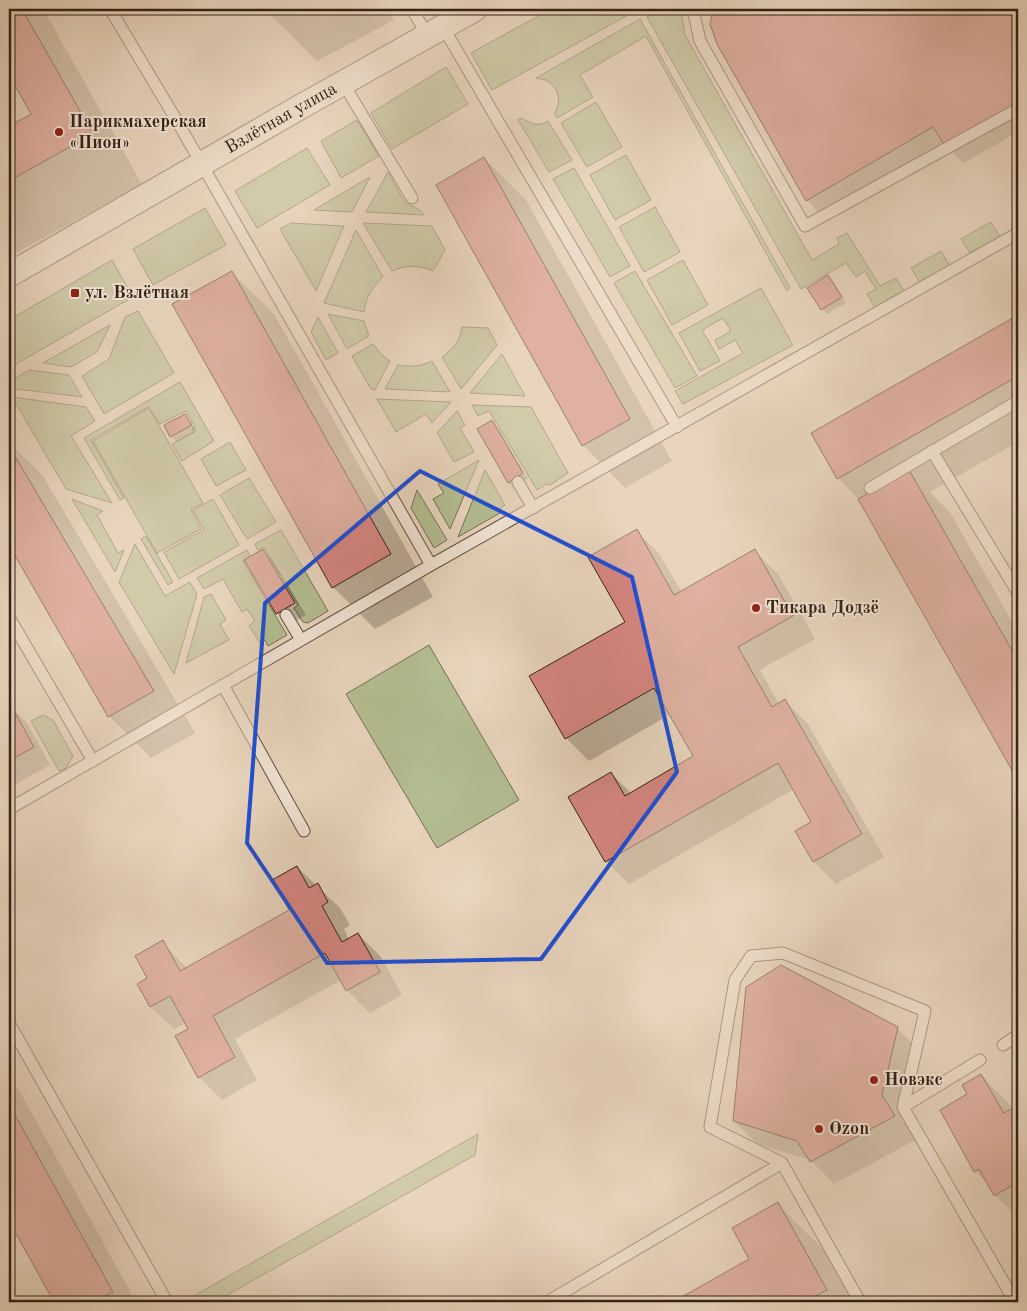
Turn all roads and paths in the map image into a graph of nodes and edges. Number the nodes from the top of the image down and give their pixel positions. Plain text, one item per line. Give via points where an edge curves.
1 (110, 9) edge
2 (412, 9) edge
3 (475, 9) edge
4 (693, 9) edge
5 (435, 31) junction
6 (343, 83) junction
7 (1018, 109) edge
8 (202, 164) junction
9 (412, 198) dead end
10 (1018, 233) edge
11 (9, 275) edge
12 (1018, 402) edge
13 (677, 427) junction
14 (932, 451) junction
15 (518, 482) dead end
16 (870, 488) dead end
17 (533, 508) junction
18 (430, 565) junction
19 (1018, 593) edge
20 (286, 615) dead end
21 (9, 617) edge
22 (301, 640) junction
23 (223, 686) junction
24 (93, 761) junction
25 (9, 809) edge
26 (304, 831) dead end
27 (9, 1023) edge
28 (1018, 1035) edge
29 (1003, 1045) dead end
30 (980, 1060) dead end
31 (903, 1107) junction
32 (782, 1163) junction
33 (167, 1302) edge
34 (547, 1302) edge
35 (860, 1302) edge
36 (1015, 1302) edge

1 - 8 lane
2 - 5 lane
3 - 5 street, Взлётная улица
4 - 7 lane via 700,42 805,226
5 - 6 street, Взлётная улица
5 - 13 lane
6 - 8 street, Взлётная улица
6 - 9 lane
8 - 11 street, Взлётная улица
8 - 18 lane
10 - 13 lane
12 - 14 lane
13 - 17 lane
14 - 16 lane
14 - 19 lane
15 - 17 lane
17 - 18 lane
18 - 22 lane
20 - 22 lane
21 - 24 lane
22 - 23 lane
23 - 24 lane
23 - 26 lane
24 - 25 lane
27 - 33 lane
28 - 29 lane
30 - 31 lane
31 - 32 lane via 926,1011 783,952 751,956 735,980 710,1128
31 - 36 lane
32 - 34 lane
32 - 35 lane

